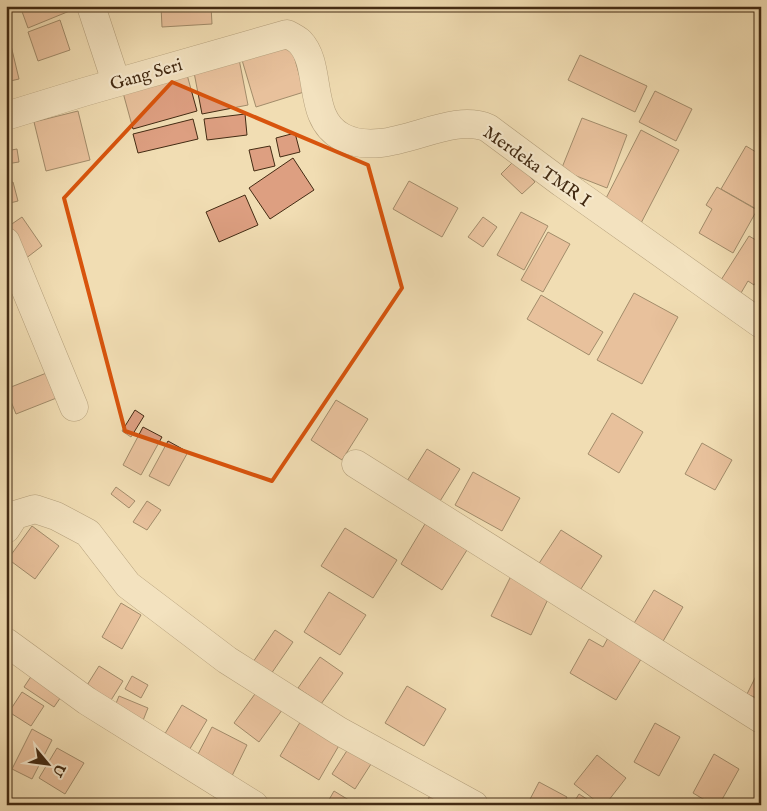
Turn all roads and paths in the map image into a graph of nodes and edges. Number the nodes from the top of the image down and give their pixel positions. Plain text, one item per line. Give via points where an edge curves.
1 (91, 6) edge
2 (287, 34) joint
3 (116, 82) junction
4 (6, 116) edge
5 (6, 242) edge
6 (761, 324) edge
7 (74, 407) dead end
8 (356, 464) dead end
9 (6, 529) edge
10 (6, 642) edge
11 (761, 719) edge
12 (254, 805) edge
13 (474, 805) edge

1 - 3 street
2 - 3 street, Gang Seri
2 - 6 street, Merdeka TMR I via 301,42 322,117 341,136 361,144 462,124 480,124
3 - 4 street, Gang Seri
5 - 7 street
8 - 11 street
9 - 13 street via 15,515 35,508 88,533 128,585 227,660 339,731
10 - 12 street via 87,701

